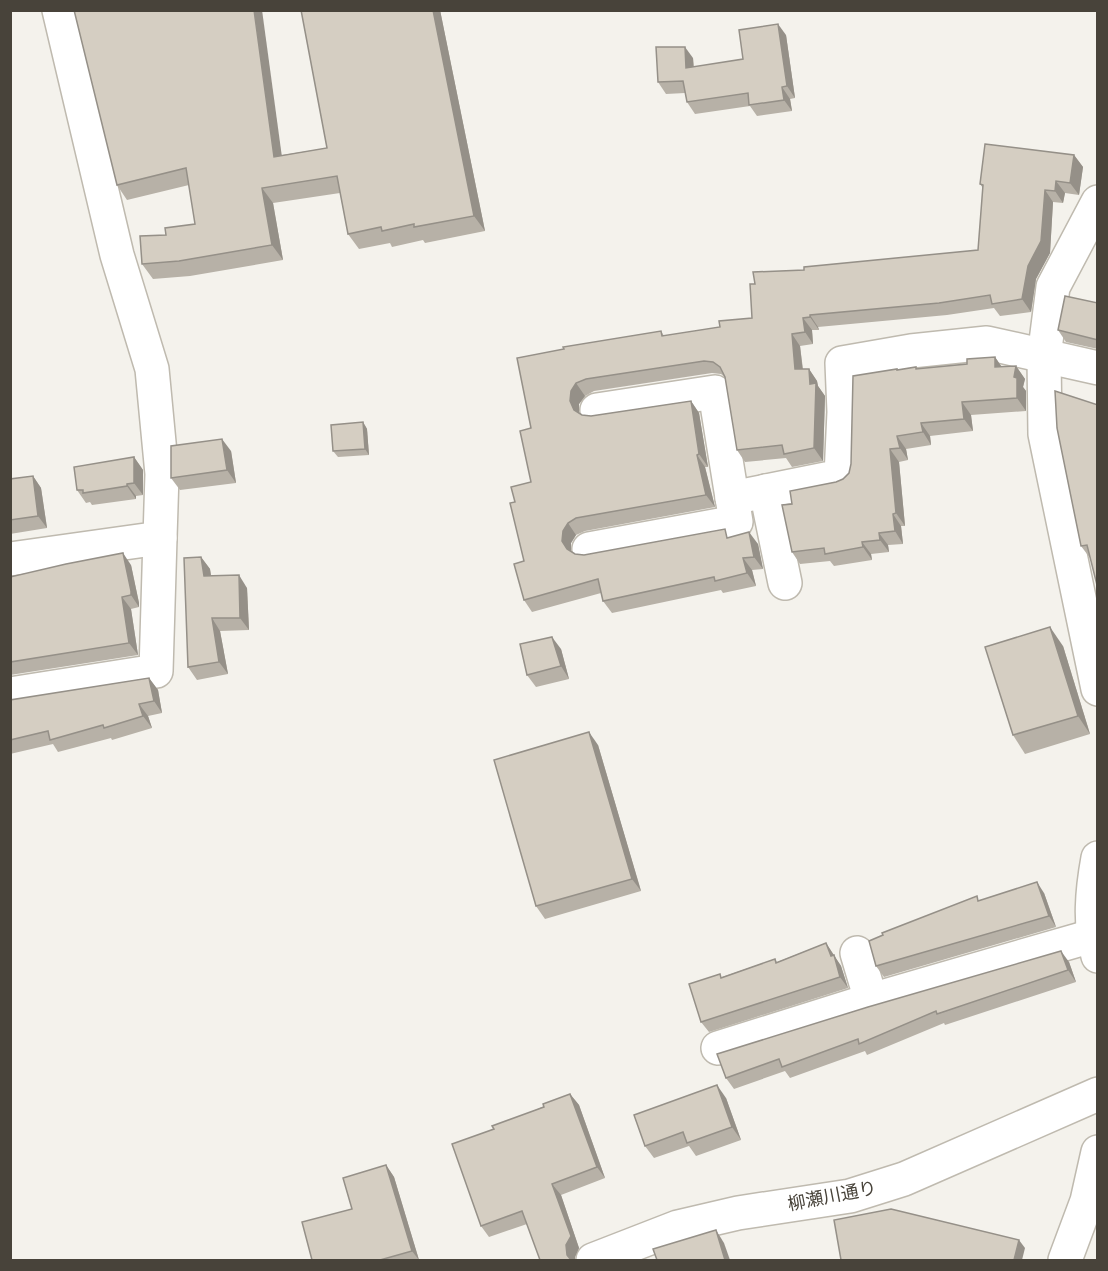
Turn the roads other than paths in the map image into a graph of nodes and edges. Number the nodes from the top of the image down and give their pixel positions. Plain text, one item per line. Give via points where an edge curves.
1 (60, 10) edge
2 (1098, 202) edge
3 (1044, 357) junction
4 (1098, 368) edge
5 (597, 410) dead end
6 (766, 491) junction
7 (732, 498) junction
8 (160, 537) junction
9 (589, 549) dead end
10 (10, 560) edge
11 (785, 583) dead end
12 (1098, 689) edge
13 (10, 694) edge
14 (1098, 858) edge
15 (1095, 946) edge
16 (858, 953) dead end
17 (871, 1000) junction
18 (718, 1048) dead end
19 (1098, 1094) edge
20 (1098, 1152) edge
21 (593, 1260) edge
22 (1065, 1260) edge

1 - 8 street via 117,255 152,369 162,474
2 - 3 street via 1053,287
3 - 4 street
3 - 6 street via 987,344 910,351 842,363 841,476
3 - 12 street via 1045,434
5 - 7 street via 715,392
6 - 7 street
6 - 11 street
7 - 9 street via 736,522
8 - 10 street
8 - 13 street via 156,671
14 - 15 street via 1092,886
15 - 17 street
16 - 17 street
17 - 18 street
19 - 21 street, 柳瀬川通り via 904,1179 850,1196 738,1213 678,1227
20 - 22 street via 1087,1201

